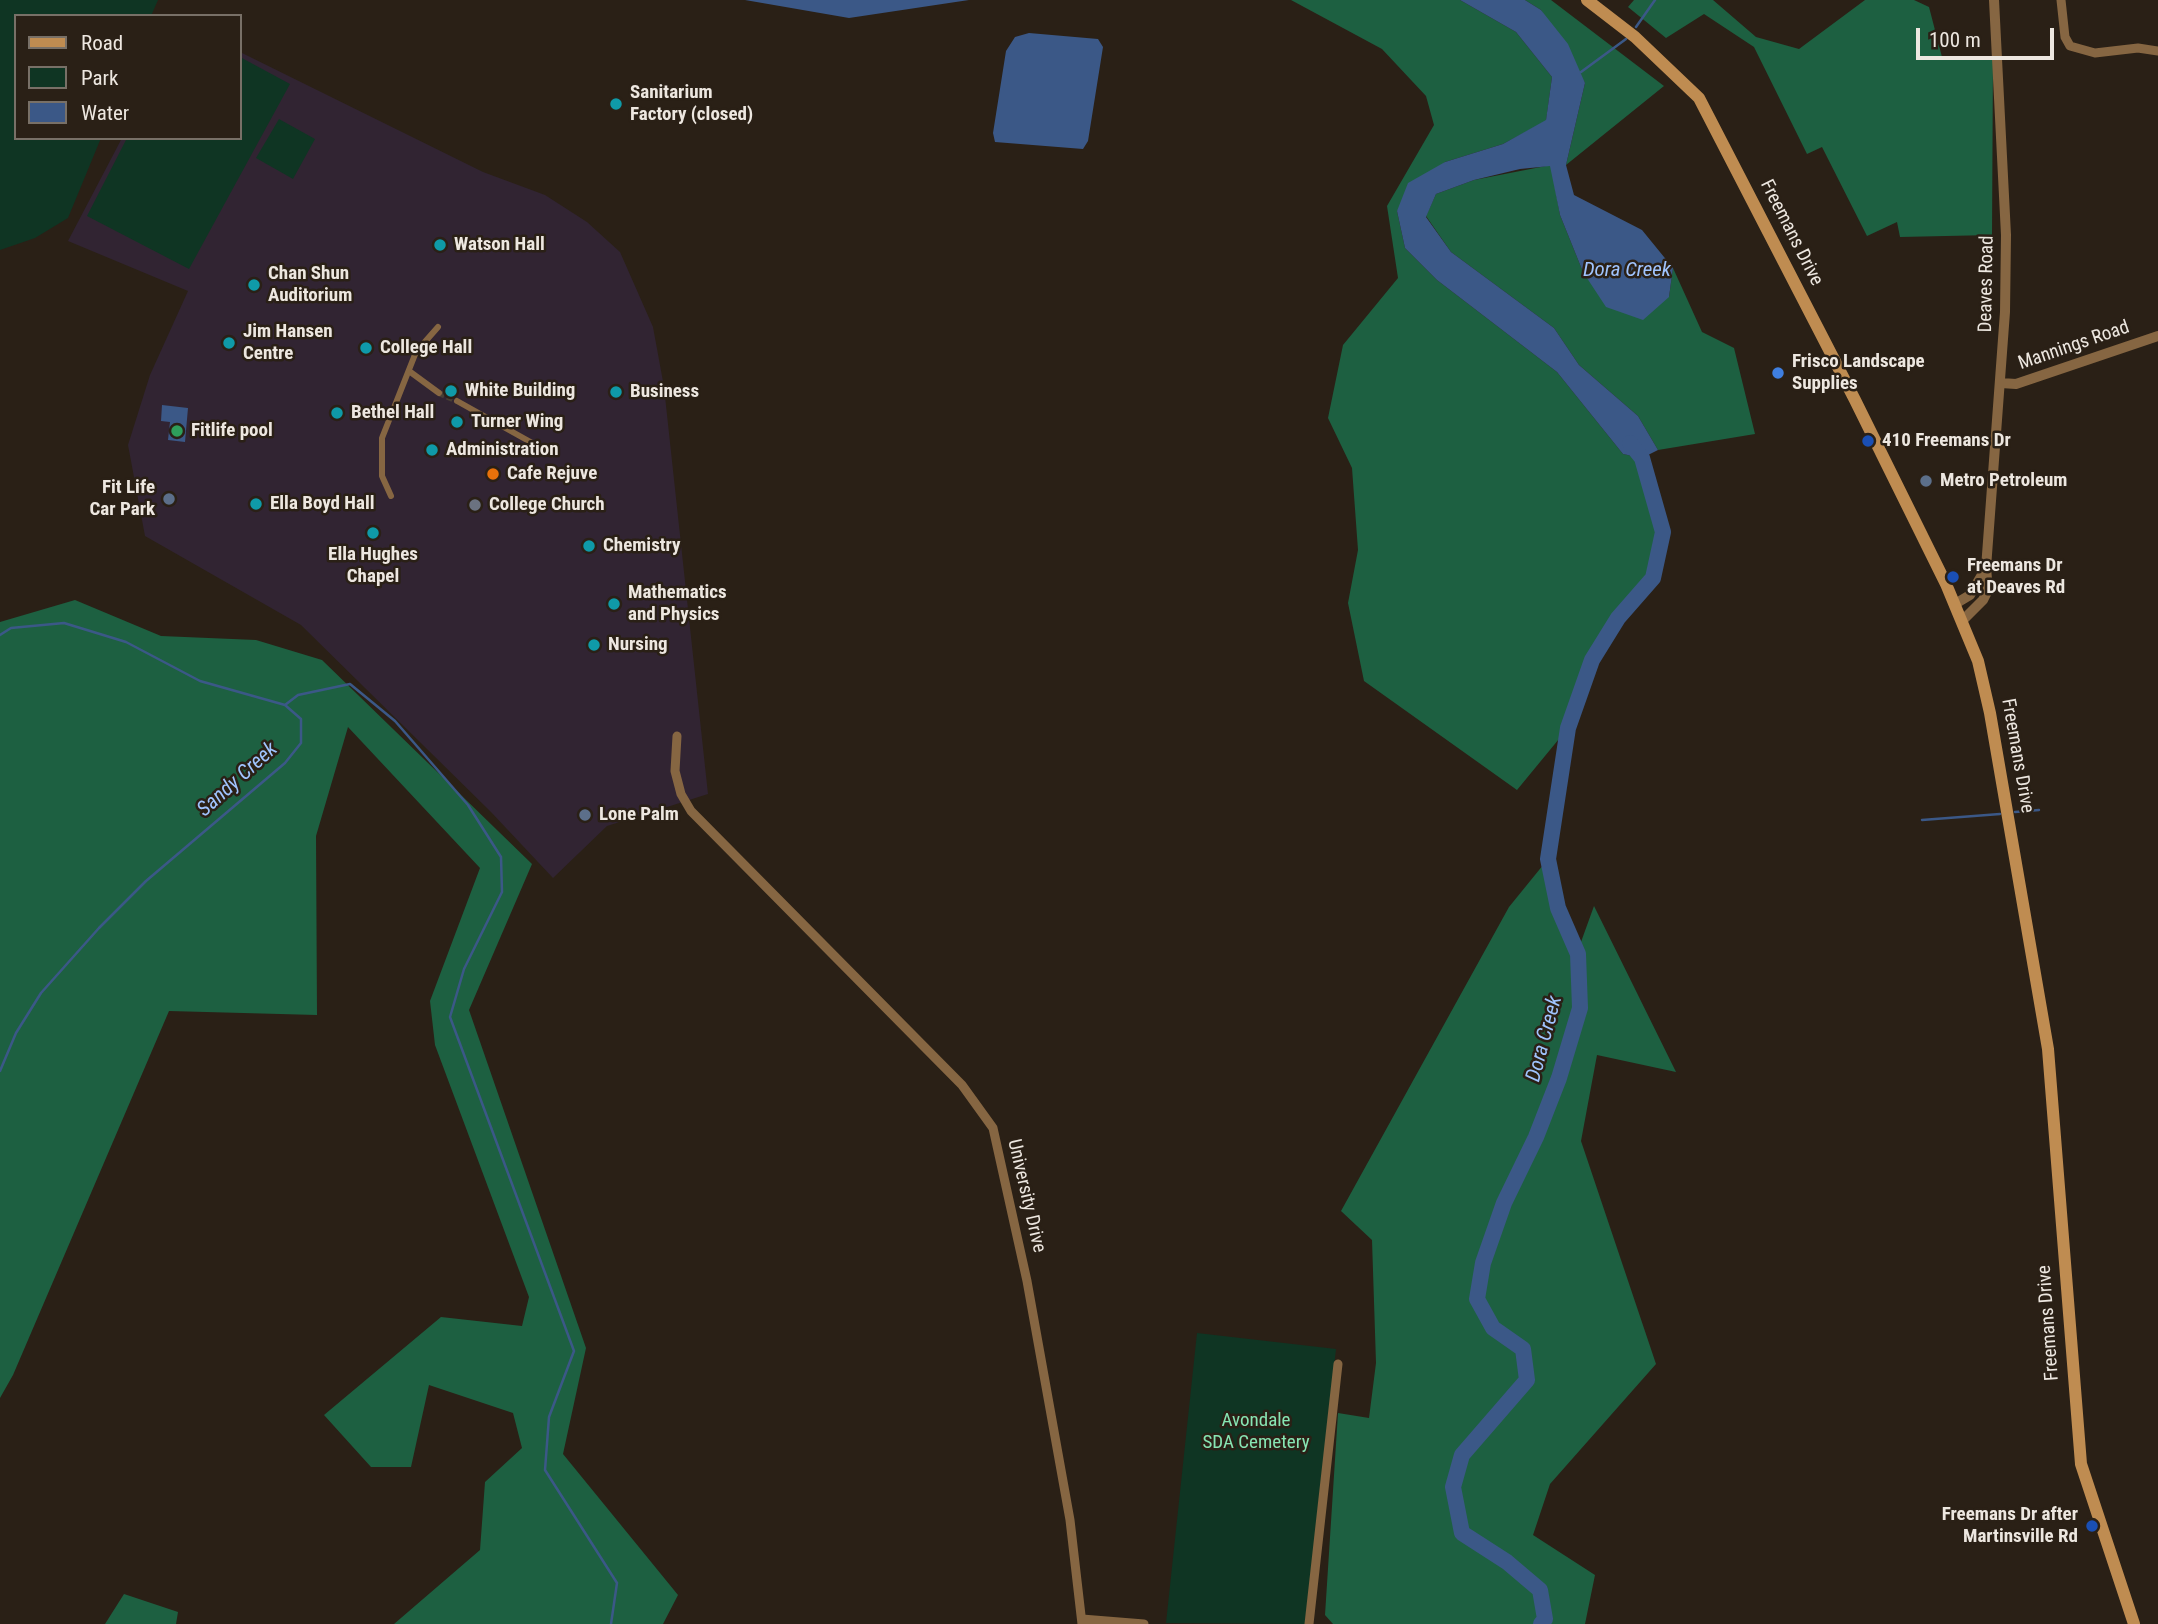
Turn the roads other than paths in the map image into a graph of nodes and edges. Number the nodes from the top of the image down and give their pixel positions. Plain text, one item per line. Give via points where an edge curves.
1 (1587, 0) edge
2 (1994, 0) edge
3 (2061, 0) edge
4 (2158, 51) edge
5 (438, 327) dead end
6 (2158, 336) edge
7 (409, 371) junction
8 (2001, 383) junction
9 (439, 393) tunnel mouth
10 (457, 401) tunnel mouth
11 (552, 454) dead end
12 (391, 496) dead end
13 (1986, 568) junction
14 (1955, 604) junction
15 (1963, 620) junction
16 (677, 736) dead end
17 (1338, 1364) dead end
18 (1082, 1621) edge
19 (1144, 1624) edge
20 (1309, 1624) edge
21 (2134, 1624) edge

1 - 14 main road, Freemans Drive via 1635,37 1699,98
2 - 8 street, Deaves Road via 2007,262
3 - 4 street via 2070,46 2095,53 2138,48
5 - 7 street via 416,352
6 - 8 street, Mannings Road via 2015,384
7 - 9 street
7 - 12 street via 382,438 382,476
8 - 13 street, Deaves Road
10 - 11 street
13 - 14 street, Deaves Road via 1970,595
13 - 15 street, Deaves Road via 1988,590
14 - 15 main road, Freemans Drive
15 - 21 main road, Freemans Drive via 1990,713 2048,1049 2081,1464
16 - 18 street, University Drive via 675,771 691,811 962,1085 993,1128 1068,1508
17 - 20 street
18 - 19 street

